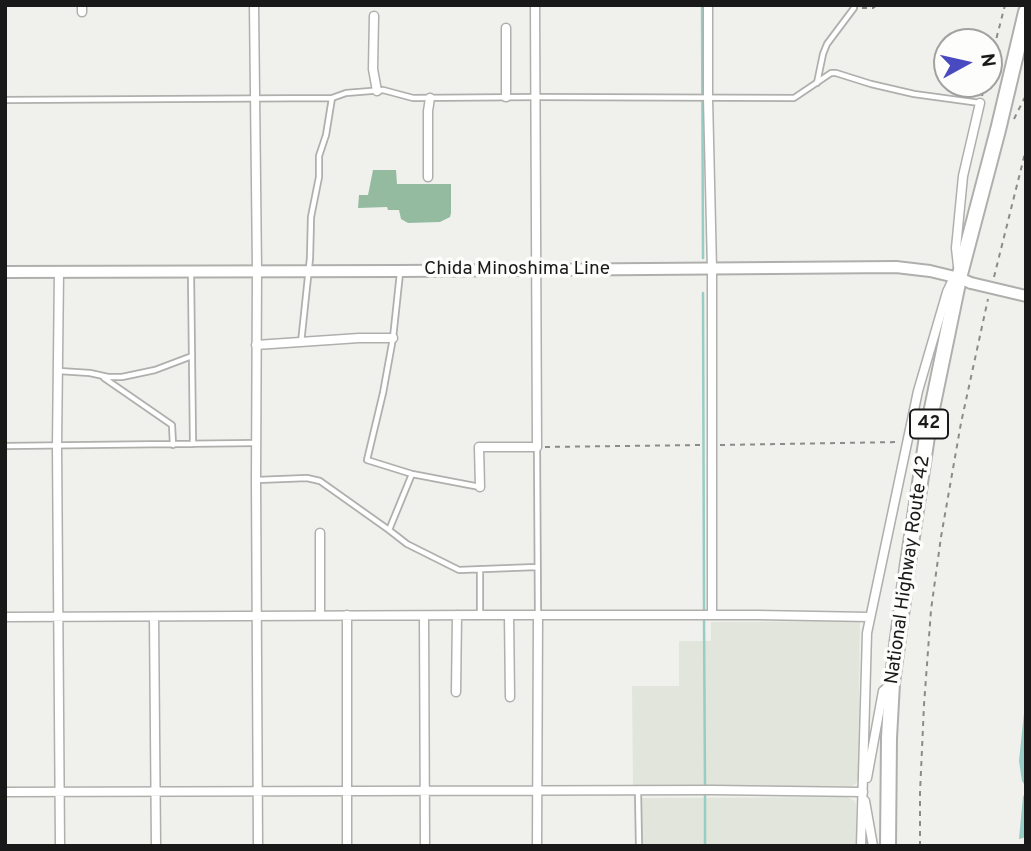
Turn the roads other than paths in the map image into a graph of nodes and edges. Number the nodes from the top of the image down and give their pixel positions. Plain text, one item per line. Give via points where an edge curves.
1 (254, 5) edge
2 (535, 5) edge
3 (708, 5) edge
4 (854, 8) road end
5 (1026, 12) edge
6 (374, 16) dead end
7 (506, 28) dead end
8 (817, 83) junction
9 (377, 91) junction
10 (506, 97) junction
11 (536, 97) junction
12 (708, 97) junction
13 (254, 98) junction
14 (332, 98) junction
15 (430, 98) junction
16 (5, 100) edge
17 (980, 103) joint
18 (428, 177) dead end
19 (712, 269) junction
20 (536, 270) junction
21 (59, 271) junction
22 (191, 271) junction
23 (257, 271) junction
24 (308, 271) junction
25 (400, 271) junction
26 (5, 272) edge
27 (962, 280) junction
28 (1026, 296) edge
29 (393, 338) junction
30 (301, 343) junction
31 (256, 345) junction
32 (192, 356) junction
33 (59, 371) junction
34 (101, 376) junction
35 (256, 443) junction
36 (193, 444) junction
37 (173, 445) junction
38 (5, 446) edge
39 (57, 446) junction
40 (537, 447) junction
41 (412, 474) junction
42 (256, 480) junction
43 (480, 487) joint
44 (389, 530) junction
45 (320, 533) dead end
46 (536, 567) junction
47 (480, 569) junction
48 (320, 615) junction
49 (347, 615) junction
50 (457, 615) junction
51 (480, 615) junction
52 (509, 615) junction
53 (538, 615) junction
54 (712, 615) junction
55 (256, 616) junction
56 (424, 616) junction
57 (5, 617) edge
58 (59, 617) junction
59 (154, 617) junction
60 (870, 617) junction
61 (892, 683) junction
62 (456, 692) dead end
63 (510, 697) dead end
64 (347, 791) junction
65 (426, 791) junction
66 (537, 791) junction
67 (638, 791) junction
68 (5, 792) edge
69 (60, 792) junction
70 (257, 792) junction
71 (863, 792) junction
72 (156, 793) junction
73 (60, 846) edge
74 (156, 846) edge
75 (258, 846) edge
76 (347, 846) edge
77 (425, 846) edge
78 (537, 846) edge
79 (639, 846) edge
80 (861, 846) edge
81 (873, 846) edge
82 (888, 846) edge

1 - 13 street
2 - 11 street
3 - 12 street
4 - 8 lane via 827,44
5 - 27 highway, National Highway Route 42 / 42
6 - 9 street
7 - 10 street
8 - 12 lane via 794,98
8 - 17 lane via 836,72 914,94
9 - 14 lane
9 - 15 lane
10 - 11 lane
10 - 15 lane
11 - 12 lane
11 - 20 street
12 - 19 street
13 - 14 lane
13 - 16 lane
13 - 23 street
14 - 24 lane via 319,156
15 - 18 street
17 - 27 street via 963,176 956,248
19 - 20 main road, Chida Minoshima Line
19 - 27 main road, Chida Minoshima Line via 896,267
19 - 54 street
20 - 25 main road, Chida Minoshima Line
20 - 40 street
21 - 22 main road, Chida Minoshima Line
21 - 26 main road, Chida Minoshima Line
21 - 33 street
22 - 23 main road, Chida Minoshima Line
22 - 32 lane
23 - 24 main road, Chida Minoshima Line
23 - 31 street
24 - 25 main road, Chida Minoshima Line
24 - 30 lane
25 - 29 lane
27 - 28 main road, Chida Minoshima Line, bridge
27 - 60 street via 947,292 918,391
27 - 61 highway, National Highway Route 42 / 42 via 929,423
29 - 30 street
29 - 41 lane via 367,460
30 - 31 street
31 - 35 street
32 - 34 lane via 139,373
32 - 36 lane
33 - 34 lane
33 - 39 street
34 - 37 lane via 172,425
35 - 36 lane
35 - 42 street
36 - 37 lane
37 - 39 lane
38 - 39 lane
39 - 58 street
40 - 43 street via 479,447
40 - 46 lane
41 - 43 lane
41 - 44 lane
42 - 44 lane via 320,481
42 - 55 street
44 - 47 lane via 459,570
45 - 48 street
46 - 47 lane
46 - 53 lane
47 - 51 lane
48 - 49 street
48 - 55 street
49 - 56 street
49 - 64 street
50 - 51 street
50 - 56 street
50 - 62 street
51 - 52 street
52 - 53 street
52 - 63 street
53 - 54 street
53 - 66 street
54 - 60 street
55 - 59 street
55 - 70 street
56 - 65 street
57 - 58 street
58 - 59 street
58 - 69 street
59 - 72 street
60 - 71 street
61 - 71 street via 883,691
61 - 82 highway, National Highway Route 42 / 42
64 - 65 street
64 - 70 street
64 - 76 street
65 - 66 street
65 - 77 street
66 - 67 street
66 - 78 street
67 - 71 street
67 - 79 lane
68 - 69 street
69 - 72 street
69 - 73 street
70 - 72 street
70 - 75 street
71 - 80 street
71 - 81 street
72 - 74 street

